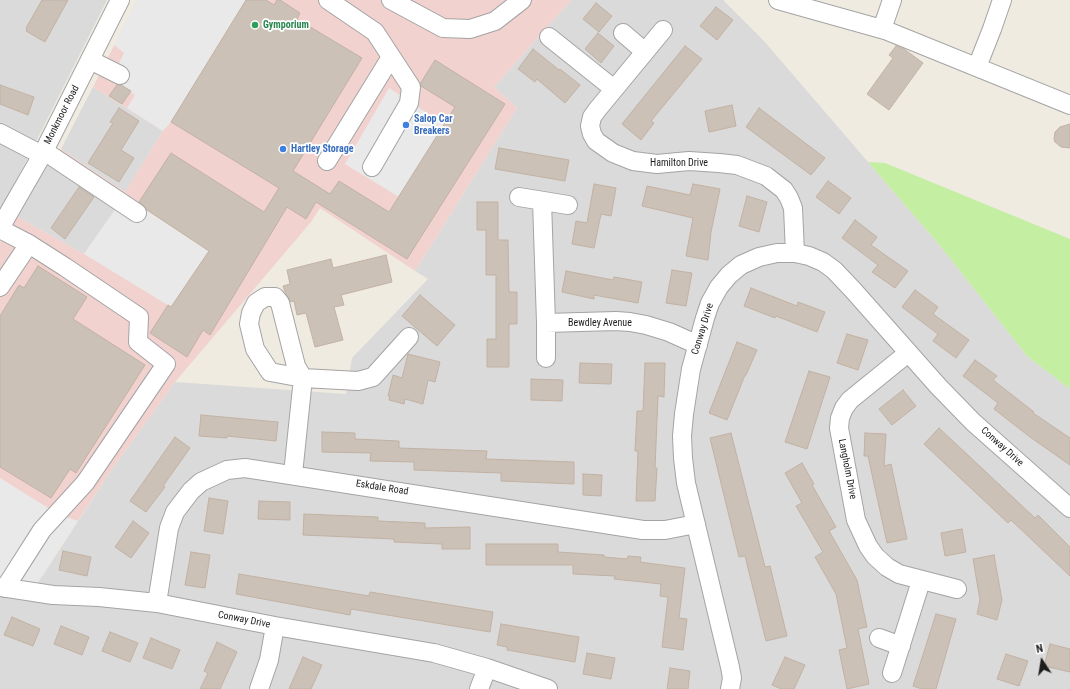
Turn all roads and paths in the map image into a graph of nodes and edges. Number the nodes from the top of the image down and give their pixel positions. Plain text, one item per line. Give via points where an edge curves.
1 (120, 0) edge
2 (328, 0) edge
3 (391, 0) edge
4 (522, 0) edge
5 (778, 0) edge
6 (892, 0) edge
7 (1002, 0) edge
8 (882, 29) junction
9 (663, 30) dead end
10 (623, 33) dead end
11 (548, 37) dead end
12 (644, 51) junction
13 (391, 57) junction
14 (90, 60) junction
15 (977, 67) junction
16 (120, 75) dead end
17 (614, 89) junction
18 (1070, 105) edge
19 (0, 133) edge
20 (43, 153) junction
21 (327, 161) dead end
22 (372, 167) dead end
23 (519, 197) dead end
24 (542, 201) junction
25 (568, 205) dead end
26 (137, 213) dead end
27 (0, 229) edge
28 (29, 244) junction
29 (795, 253) junction
30 (0, 287) edge
31 (546, 324) junction
32 (409, 337) dead end
33 (698, 345) junction
34 (908, 353) junction
35 (546, 358) dead end
36 (293, 474) junction
37 (1070, 508) edge
38 (696, 524) junction
39 (921, 581) junction
40 (3, 588) edge
41 (957, 590) dead end
42 (157, 603) junction
43 (275, 626) junction
44 (878, 638) dead end
45 (901, 646) junction
46 (487, 668) junction
47 (892, 673) dead end
48 (259, 689) edge
49 (480, 689) edge
50 (548, 689) edge
51 (730, 689) edge

1 - 14 street, Monkmoor Road
2 - 13 street via 376,32
3 - 4 street via 443,28 470,28 495,21
5 - 8 street
6 - 8 street
7 - 15 street
8 - 15 street
9 - 12 street, Hamilton Drive
10 - 12 street
11 - 17 street
12 - 17 street, Hamilton Drive
13 - 21 street
13 - 22 street via 411,87 409,103
14 - 16 street
14 - 20 street, Monkmoor Road
15 - 18 street
17 - 29 street, Hamilton Drive via 583,126 596,141 613,153 646,163 719,163 737,165 766,176 784,190 793,208
19 - 20 street
20 - 26 street
20 - 27 street, Monkmoor Road
23 - 24 street
24 - 25 street
24 - 31 street
27 - 28 street
28 - 30 street
28 - 40 street via 139,317 138,342 166,364 85,483 42,530
29 - 33 street, Conway Drive via 758,257 741,265 729,275 718,287 710,302
29 - 34 street, Conway Drive via 823,262 834,270
31 - 33 street, Bewdley Avenue via 630,322 663,330
31 - 35 street
32 - 36 street via 373,377 358,381 303,378
33 - 38 street, Conway Drive via 691,369 682,436 682,458
34 - 37 street, Conway Drive via 973,422
34 - 39 street, Langholm Drive via 850,400 840,418 839,428 856,520 868,546 887,567
36 - 38 street, Eskdale Road via 643,530 665,530
36 - 42 street, Eskdale Road via 245,468 227,470 201,482 191,491 175,512 169,528
38 - 51 street, Conway Drive via 730,667
39 - 41 street, Langholm Drive
39 - 45 street
40 - 42 street, Conway Drive via 52,595
42 - 43 street, Conway Drive
43 - 46 street, Conway Drive via 434,654
43 - 48 street via 269,660
44 - 45 street
45 - 47 street
46 - 49 street
46 - 50 street, Conway Drive

